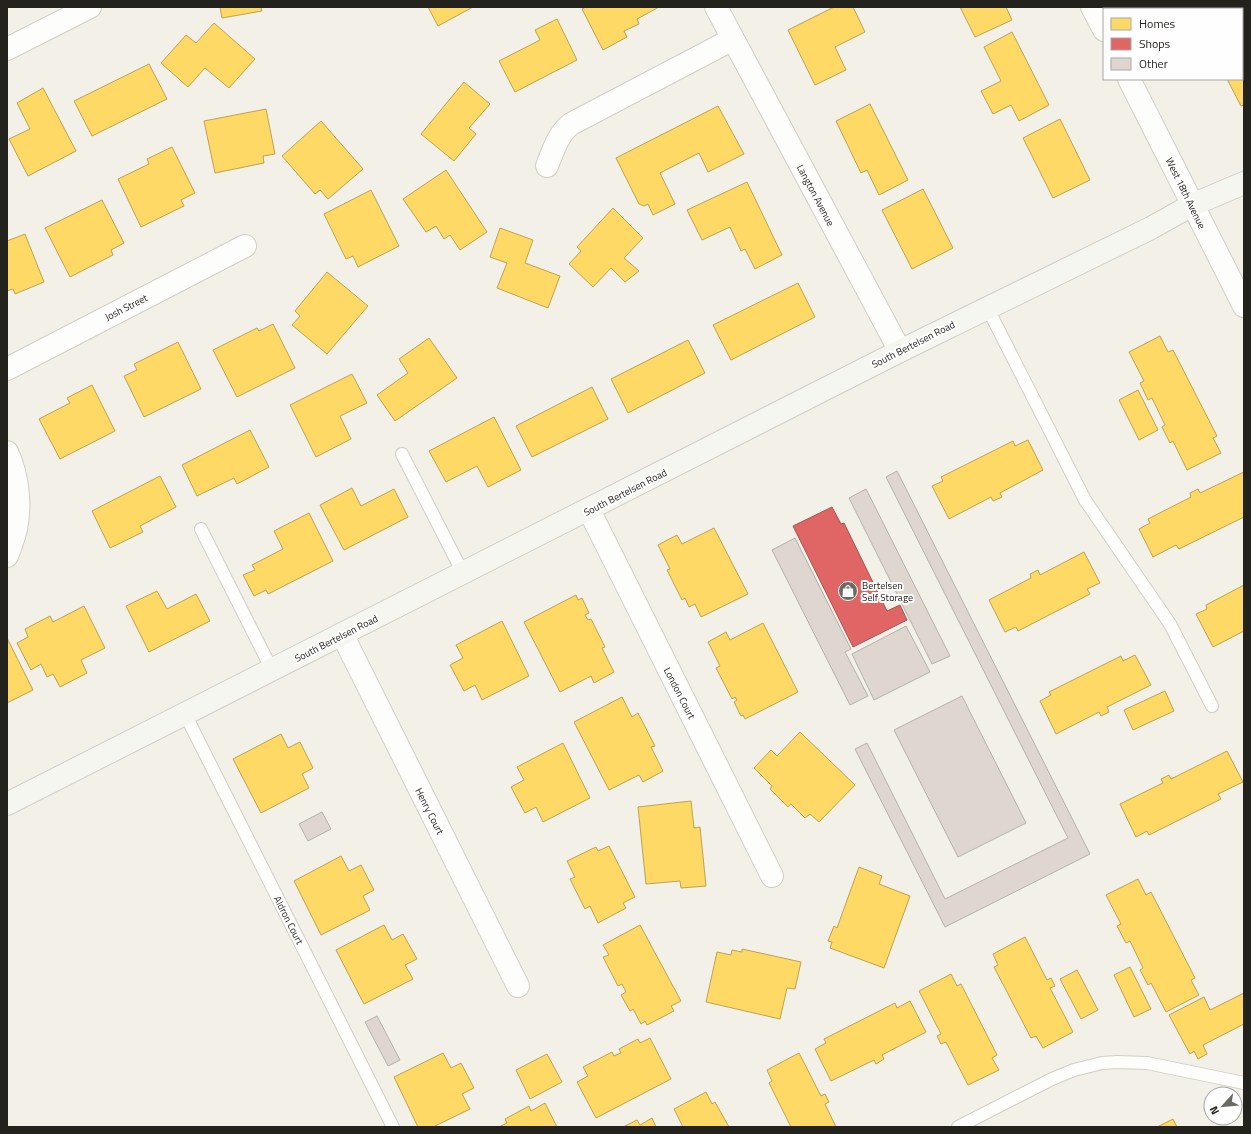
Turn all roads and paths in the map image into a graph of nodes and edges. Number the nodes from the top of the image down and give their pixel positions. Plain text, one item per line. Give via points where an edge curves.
1 (90, 7) edge
2 (716, 7) edge
3 (1092, 7) edge
4 (1103, 28) edge
5 (733, 39) junction
6 (7, 49) edge
7 (1130, 80) edge
8 (547, 166) dead end
9 (1244, 183) edge
10 (1192, 205) junction
11 (246, 246) dead end
12 (1244, 306) edge
13 (987, 308) junction
14 (900, 351) junction
15 (7, 368) edge
16 (7, 452) edge
17 (402, 454) dead end
18 (589, 510) junction
19 (201, 529) dead end
20 (7, 556) edge
21 (464, 573) junction
22 (342, 634) junction
23 (272, 670) junction
24 (1212, 706) dead end
25 (185, 714) junction
26 (7, 804) edge
27 (772, 876) dead end
28 (518, 986) dead end
29 (1244, 1083) edge
30 (393, 1127) edge
31 (958, 1127) edge

1 - 6 street
2 - 5 street, Langton Avenue
3 - 4 street
5 - 8 street via 571,124 560,135
5 - 14 street, Langton Avenue
7 - 10 street, West 18th Avenue
9 - 10 main road, South Bertelsen Road
10 - 12 street, West 18th Avenue
10 - 13 main road, South Bertelsen Road via 1151,228
11 - 15 street, Josh Street
13 - 14 main road, South Bertelsen Road
13 - 24 lane via 1086,500 1170,624
14 - 18 main road, South Bertelsen Road
16 - 20 street via 14,472 18,506 16,529
17 - 21 lane
18 - 21 main road, South Bertelsen Road
18 - 27 street, London Court
19 - 23 lane
21 - 22 main road, South Bertelsen Road
22 - 23 main road, South Bertelsen Road
22 - 28 street, Henry Court
23 - 25 main road, South Bertelsen Road
25 - 26 main road, South Bertelsen Road
25 - 30 lane, Aldron Court
29 - 31 lane via 1147,1062 1102,1063 1052,1079

